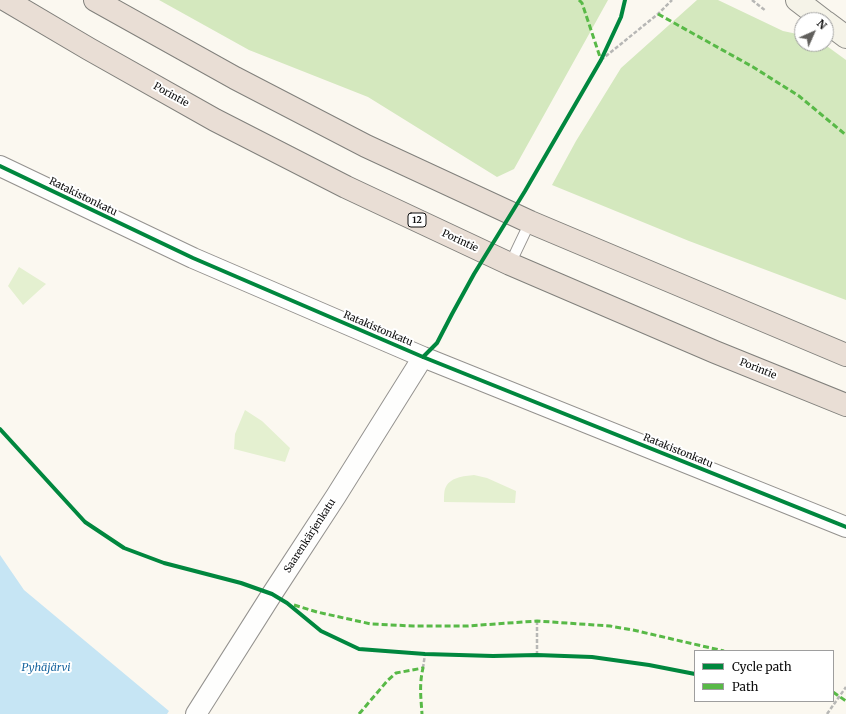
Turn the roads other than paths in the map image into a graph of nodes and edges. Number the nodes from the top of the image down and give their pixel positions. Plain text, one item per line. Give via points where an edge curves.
1 (6, 0) edge
2 (95, 0) edge
3 (797, 0) edge
4 (813, 12) edge
5 (834, 28) edge
6 (846, 37) edge
7 (0, 166) edge
8 (530, 222) junction
9 (510, 264) junction
10 (846, 355) edge
11 (423, 357) junction
12 (846, 405) edge
13 (846, 527) edge
14 (196, 714) edge

1 - 9 highway, Porintie / 12 via 215,120 346,187
2 - 8 highway via 235,78 366,146
3 - 4 main road
5 - 6 main road
7 - 11 street, Ratakistonkatu via 192,258
8 - 9 lane
8 - 10 highway
9 - 12 highway, Porintie / 12
11 - 13 street, Ratakistonkatu
11 - 14 street, Saarenkärjenkatu

